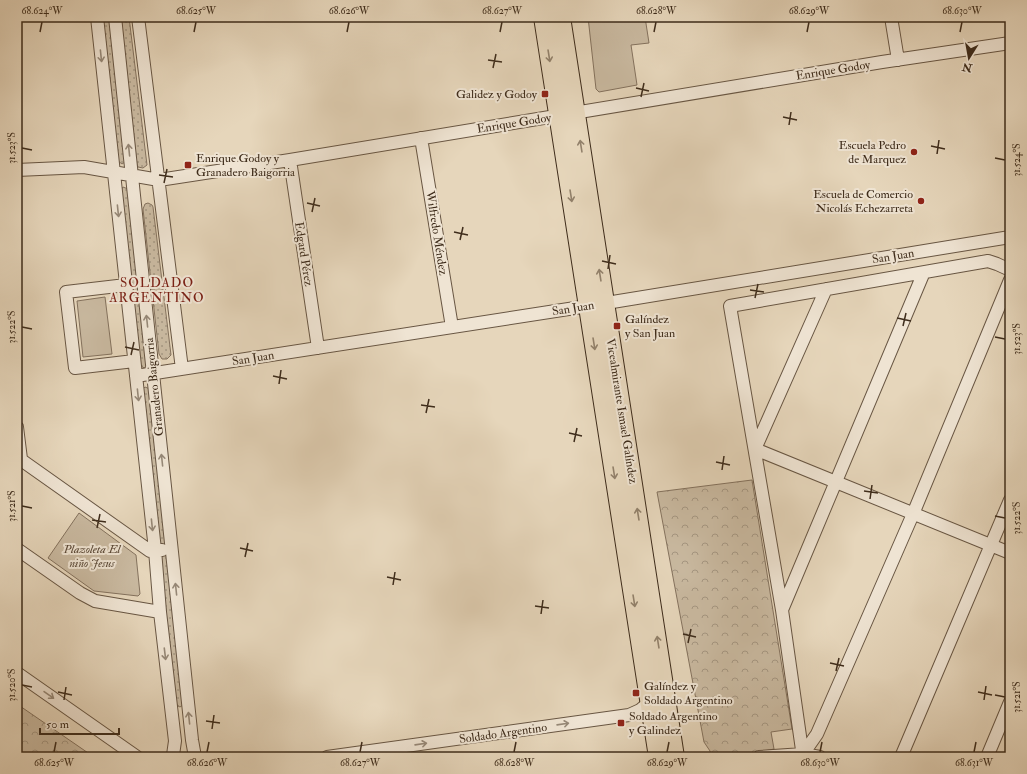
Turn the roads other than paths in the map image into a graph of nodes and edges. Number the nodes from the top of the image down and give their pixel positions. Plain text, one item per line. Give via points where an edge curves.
1 (97, 17) edge
2 (115, 17) edge
3 (138, 17) edge
4 (543, 17) edge
5 (560, 17) edge
6 (891, 17) edge
7 (1010, 43) edge
8 (898, 60) junction
9 (567, 114) junction
10 (421, 138) junction
11 (290, 160) junction
12 (17, 170) edge
13 (113, 172) junction
14 (132, 175) junction
15 (159, 180) junction
16 (1010, 237) edge
17 (1010, 270) edge
18 (924, 272) junction
19 (1010, 280) edge
20 (126, 285) junction
21 (826, 289) junction
22 (596, 304) junction
23 (452, 327) junction
24 (318, 348) junction
25 (134, 361) junction
26 (182, 369) junction
27 (153, 373) junction
28 (136, 376) junction
29 (17, 427) edge
30 (755, 449) junction
31 (19, 458) edge
32 (836, 481) junction
33 (1010, 500) edge
34 (913, 514) junction
35 (991, 546) junction
36 (17, 548) edge
37 (171, 548) junction
38 (155, 550) junction
39 (1010, 554) edge
40 (782, 610) junction
41 (160, 612) junction
42 (17, 673) edge
43 (664, 681) junction
44 (650, 702) junction
45 (1010, 702) edge
46 (803, 755) edge
47 (172, 756) edge
48 (137, 757) edge
49 (194, 757) edge
50 (327, 757) edge
51 (658, 757) edge
52 (675, 757) edge
53 (759, 757) edge
54 (820, 757) edge
55 (901, 757) edge
56 (987, 757) edge

1 -> 13 street, Granadero Baigorria
14 -> 2 street, Granadero Baigorria
3 - 15 street
4 -> 9 main road, Vicealmirante Ismael Galíndez
5 - 9 main road, Vicealmirante Ismael Galíndez
6 - 8 street
7 - 8 street, Enrique Godoy
8 - 9 street, Enrique Godoy
9 - 10 street, Enrique Godoy
9 - 22 main road, Vicealmirante Ismael Galíndez
10 - 11 street, Enrique Godoy
10 - 23 street, Wilfredo Méndez
11 - 15 street, Enrique Godoy
11 - 24 street, Edgard Pérez
12 - 13 street, Enrique Godoy via 84,167
13 - 14 street, Enrique Godoy
13 -> 20 street, Granadero Baigorria
14 - 15 street, Enrique Godoy
27 -> 14 street, Granadero Baigorria
15 - 26 street
16 - 22 street, San Juan
17 - 18 street via 988,261
18 - 21 street
18 - 32 street
19 - 34 street
20 - 25 street, Granadero Baigorria
20 - 25 street, Granadero Baigorria via 66,292 75,368
21 - 30 street
21 - 30 street via 730,306
22 - 23 street, San Juan
43 -> 22 main road, Vicealmirante Ismael Galíndez
22 -> 44 main road, Vicealmirante Ismael Galíndez
23 - 24 street, San Juan
24 - 26 street, San Juan
25 - 28 street, Granadero Baigorria
26 - 27 street, San Juan
27 - 28 street, San Juan
37 -> 27 street, Granadero Baigorria
28 -> 38 street, Granadero Baigorria
29 - 31 street
30 - 32 street
30 - 40 street
31 - 38 street via 150,551
32 - 34 street
32 - 40 street
33 - 35 street
34 - 35 street
34 - 46 street via 817,734
35 - 39 street
35 - 55 street
36 - 41 street via 95,601
37 - 38 street
49 -> 37 street, Granadero Baigorria
38 - 41 street, Granadero Baigorria
40 - 46 street
41 -> 47 street, Granadero Baigorria via 175,741
42 -> 48 street
43 - 44 street, Soldado Argentino
43 - 52 main road, Vicealmirante Ismael Galíndez
50 -> 44 street, Soldado Argentino via 629,715
44 - 51 main road, Vicealmirante Ismael Galíndez
45 - 56 street
46 - 53 street
46 - 54 street
47 - 49 street, Granadero Baigorria via 185,753

